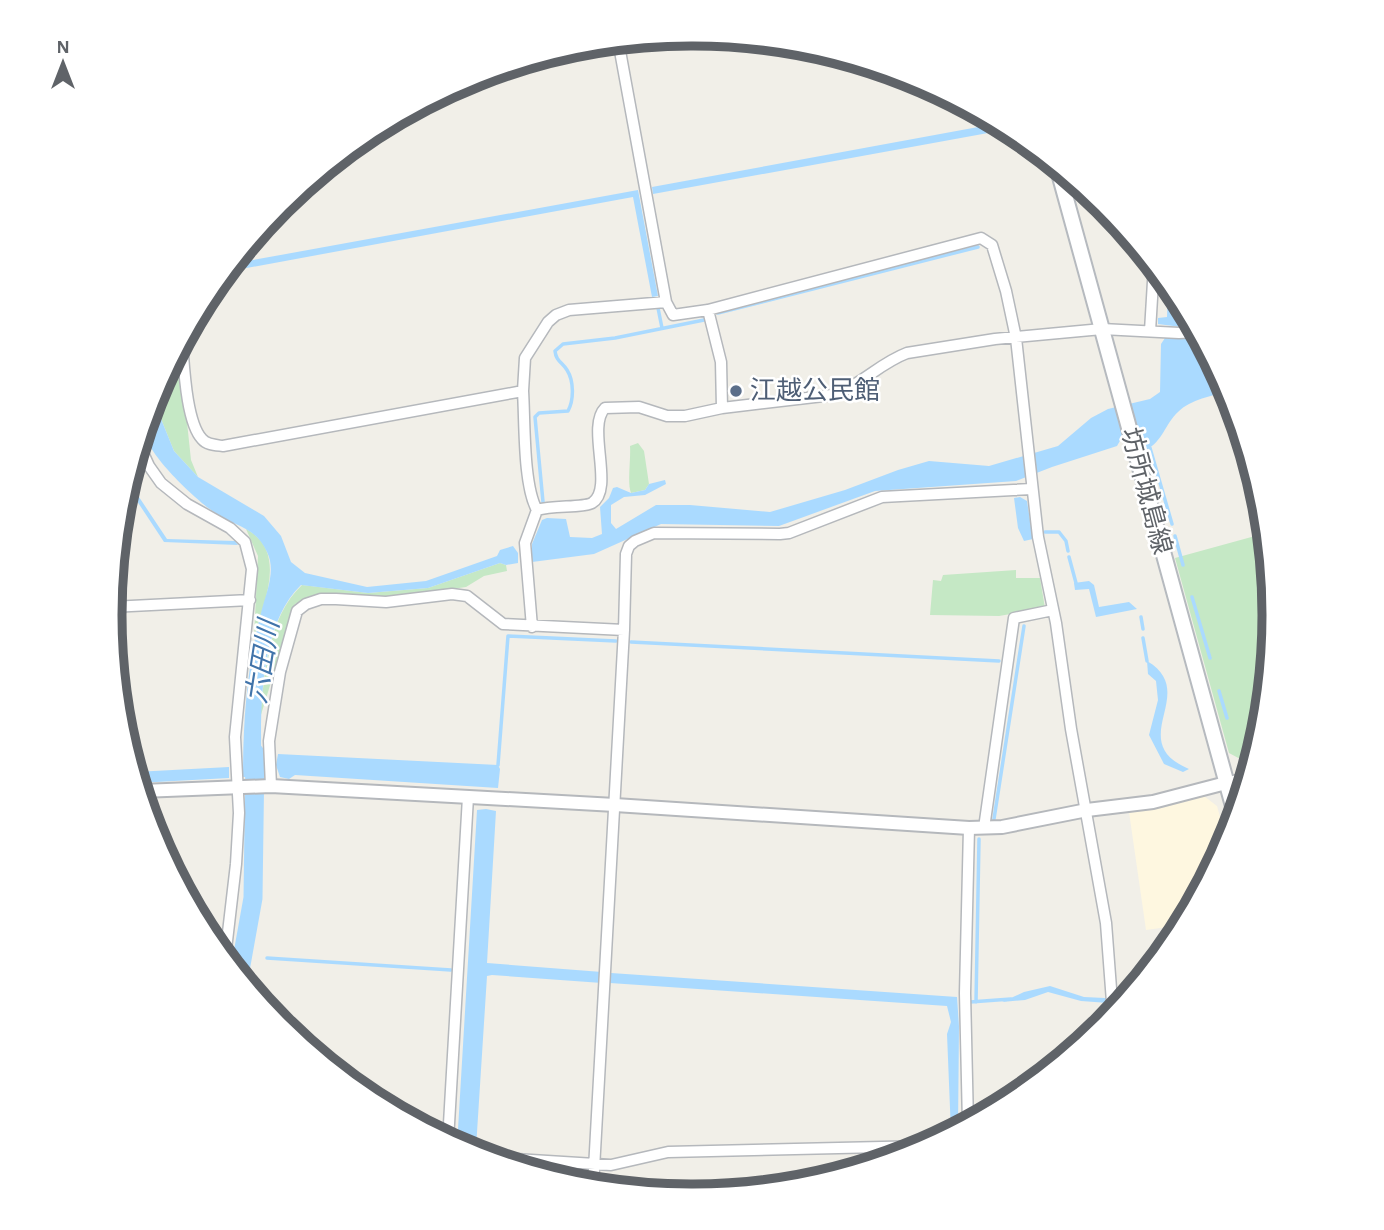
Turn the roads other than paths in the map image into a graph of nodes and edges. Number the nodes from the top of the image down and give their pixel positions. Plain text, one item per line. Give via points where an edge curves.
1 (620, 50) edge
2 (1061, 182) edge
3 (1153, 281) edge
4 (666, 302) junction
5 (708, 310) junction
6 (1102, 329) junction
7 (1150, 331) junction
8 (1187, 333) edge
9 (1016, 338) junction
10 (183, 359) edge
11 (523, 391) junction
12 (722, 408) junction
13 (145, 458) edge
14 (1032, 484) junction
15 (537, 510) junction
16 (250, 600) junction
17 (122, 606) edge
18 (1053, 610) junction
19 (532, 627) junction
20 (624, 630) junction
21 (1236, 780) edge
22 (1226, 783) junction
23 (236, 786) junction
24 (271, 786) junction
25 (151, 791) edge
26 (468, 797) junction
27 (1231, 799) edge
28 (615, 805) junction
29 (1087, 810) junction
30 (969, 828) junction
31 (984, 828) junction
32 (227, 943) edge
33 (1112, 999) edge
34 (968, 1113) edge
35 (449, 1130) edge
36 (890, 1148) edge
37 (528, 1160) edge
38 (595, 1164) junction
39 (594, 1176) edge

1 - 4 street
2 - 6 main road, 坊所城島線
3 - 7 street
4 - 5 street via 673,315
4 - 11 street via 556,315 525,358
5 - 9 street via 981,238 992,245
5 - 12 street via 721,362
6 - 7 street
6 - 9 street
6 - 22 main road, 坊所城島線
7 - 8 street
9 - 12 street via 907,353 832,395
9 - 14 street
10 - 11 street via 195,427 210,445
11 - 15 street via 527,455
12 - 15 street via 685,416 639,407 605,408 599,420 598,496 583,506
13 - 16 street via 161,483 245,542 252,569
14 - 18 street
14 - 20 street via 882,497 789,533 654,533 635,541 626,554
15 - 19 street via 525,543
16 - 17 street
16 - 23 street via 235,737
18 - 29 street
18 - 31 street via 1014,618
19 - 20 street
19 - 24 street via 503,624 467,596 452,593 386,602 320,599 306,604 297,611 280,672 269,741
20 - 28 street
21 - 22 street
22 - 27 main road, 坊所城島線
22 - 29 street via 1153,802
23 - 24 street
23 - 25 street
23 - 32 street via 236,864
24 - 26 street
26 - 28 street
26 - 35 street
28 - 30 street
28 - 38 street
29 - 31 street
29 - 33 street via 1106,923
30 - 31 street
30 - 34 street
36 - 38 street via 697,1150
37 - 38 street
38 - 39 street

